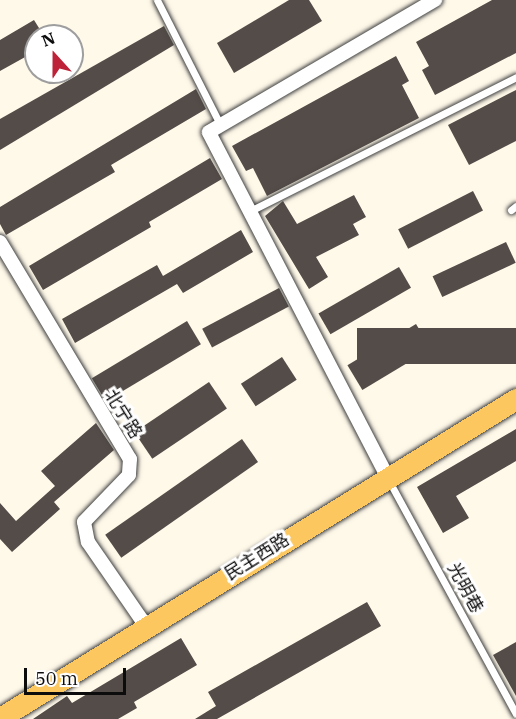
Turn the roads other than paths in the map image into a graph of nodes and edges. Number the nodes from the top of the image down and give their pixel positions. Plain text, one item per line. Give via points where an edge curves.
1 (157, 0) edge
2 (435, 0) edge
3 (516, 77) edge
4 (221, 126) junction
5 (250, 211) junction
6 (0, 242) edge
7 (516, 399) edge
8 (387, 476) junction
9 (146, 626) junction
10 (516, 714) edge
11 (0, 718) edge

1 - 4 lane
2 - 4 street
3 - 5 lane
4 - 5 street via 209,132
5 - 8 street
6 - 9 street, 北宁路 via 130,459 129,475 84,522 88,542
7 - 8 main road, 民主西路
8 - 9 main road, 民主西路
8 - 10 lane, 光明巷
9 - 11 main road, 民主西路

